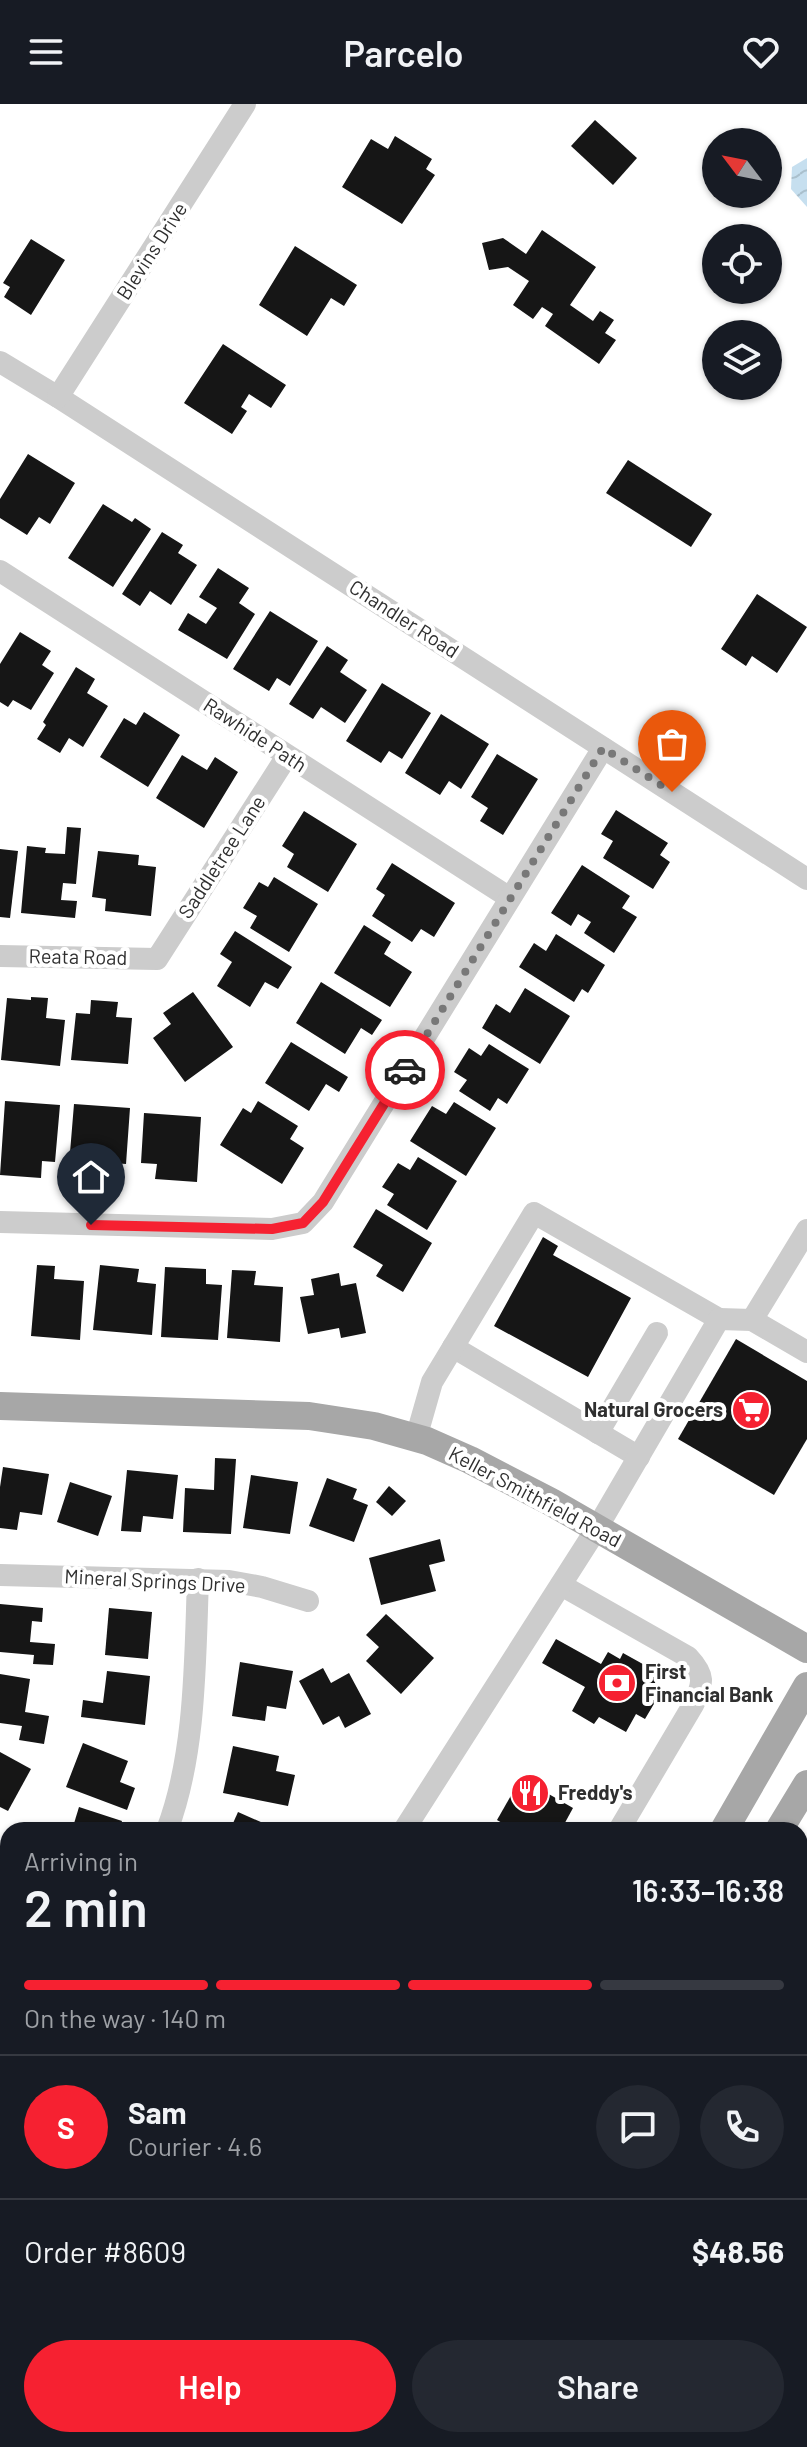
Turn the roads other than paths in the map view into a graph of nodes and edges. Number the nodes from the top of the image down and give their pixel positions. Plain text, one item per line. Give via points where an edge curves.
1 (245, 104) edge
2 (0, 362) edge
3 (58, 397) junction
4 (0, 571) edge
5 (603, 748) junction
6 (287, 756) junction
7 (807, 879) edge
8 (510, 898) junction
9 (0, 956) edge
10 (157, 959) joint
11 (0, 1222) edge
12 (807, 1230) edge
13 (719, 1319) junction
14 (752, 1320) junction
15 (657, 1333) dead end
16 (453, 1347) junction
17 (807, 1352) edge
18 (0, 1406) edge
19 (598, 1433) junction
20 (416, 1438) junction
21 (639, 1457) junction
22 (597, 1528) junction
23 (0, 1575) edge
24 (198, 1579) junction
25 (561, 1585) junction
26 (308, 1601) dead end
27 (807, 1649) edge
28 (807, 1686) edge
29 (807, 1784) edge
30 (169, 1822) edge
31 (409, 1822) edge
32 (624, 1822) edge
33 (729, 1822) edge
34 (784, 1822) edge

1 - 3 street, Blevins Drive
2 - 3 street, Chandler Road
3 - 5 street, Chandler Road
4 - 6 street, Rawhide Path
5 - 7 street, Chandler Road
5 - 8 street
6 - 8 street, Rawhide Path
6 - 10 street, Saddletree Lane
8 - 11 street via 323,1202 303,1223 272,1229
9 - 10 street, Reata Road
12 - 14 street
13 - 14 street
13 - 16 street via 534,1213
13 - 21 street
14 - 17 street
15 - 19 street
16 - 19 street
16 - 20 street via 432,1382
18 - 20 main road, Keller Smithfield Road via 309,1416
19 - 21 street
20 - 22 main road, Keller Smithfield Road via 470,1460
21 - 22 street
22 - 25 street
22 - 27 main road, Keller Smithfield Road
23 - 24 street, Mineral Springs Drive
24 - 26 street, Mineral Springs Drive via 262,1587
24 - 30 street via 186,1752
25 - 31 street
25 - 32 street via 688,1657 700,1670 701,1688 693,1705
28 - 33 main road
29 - 34 main road

